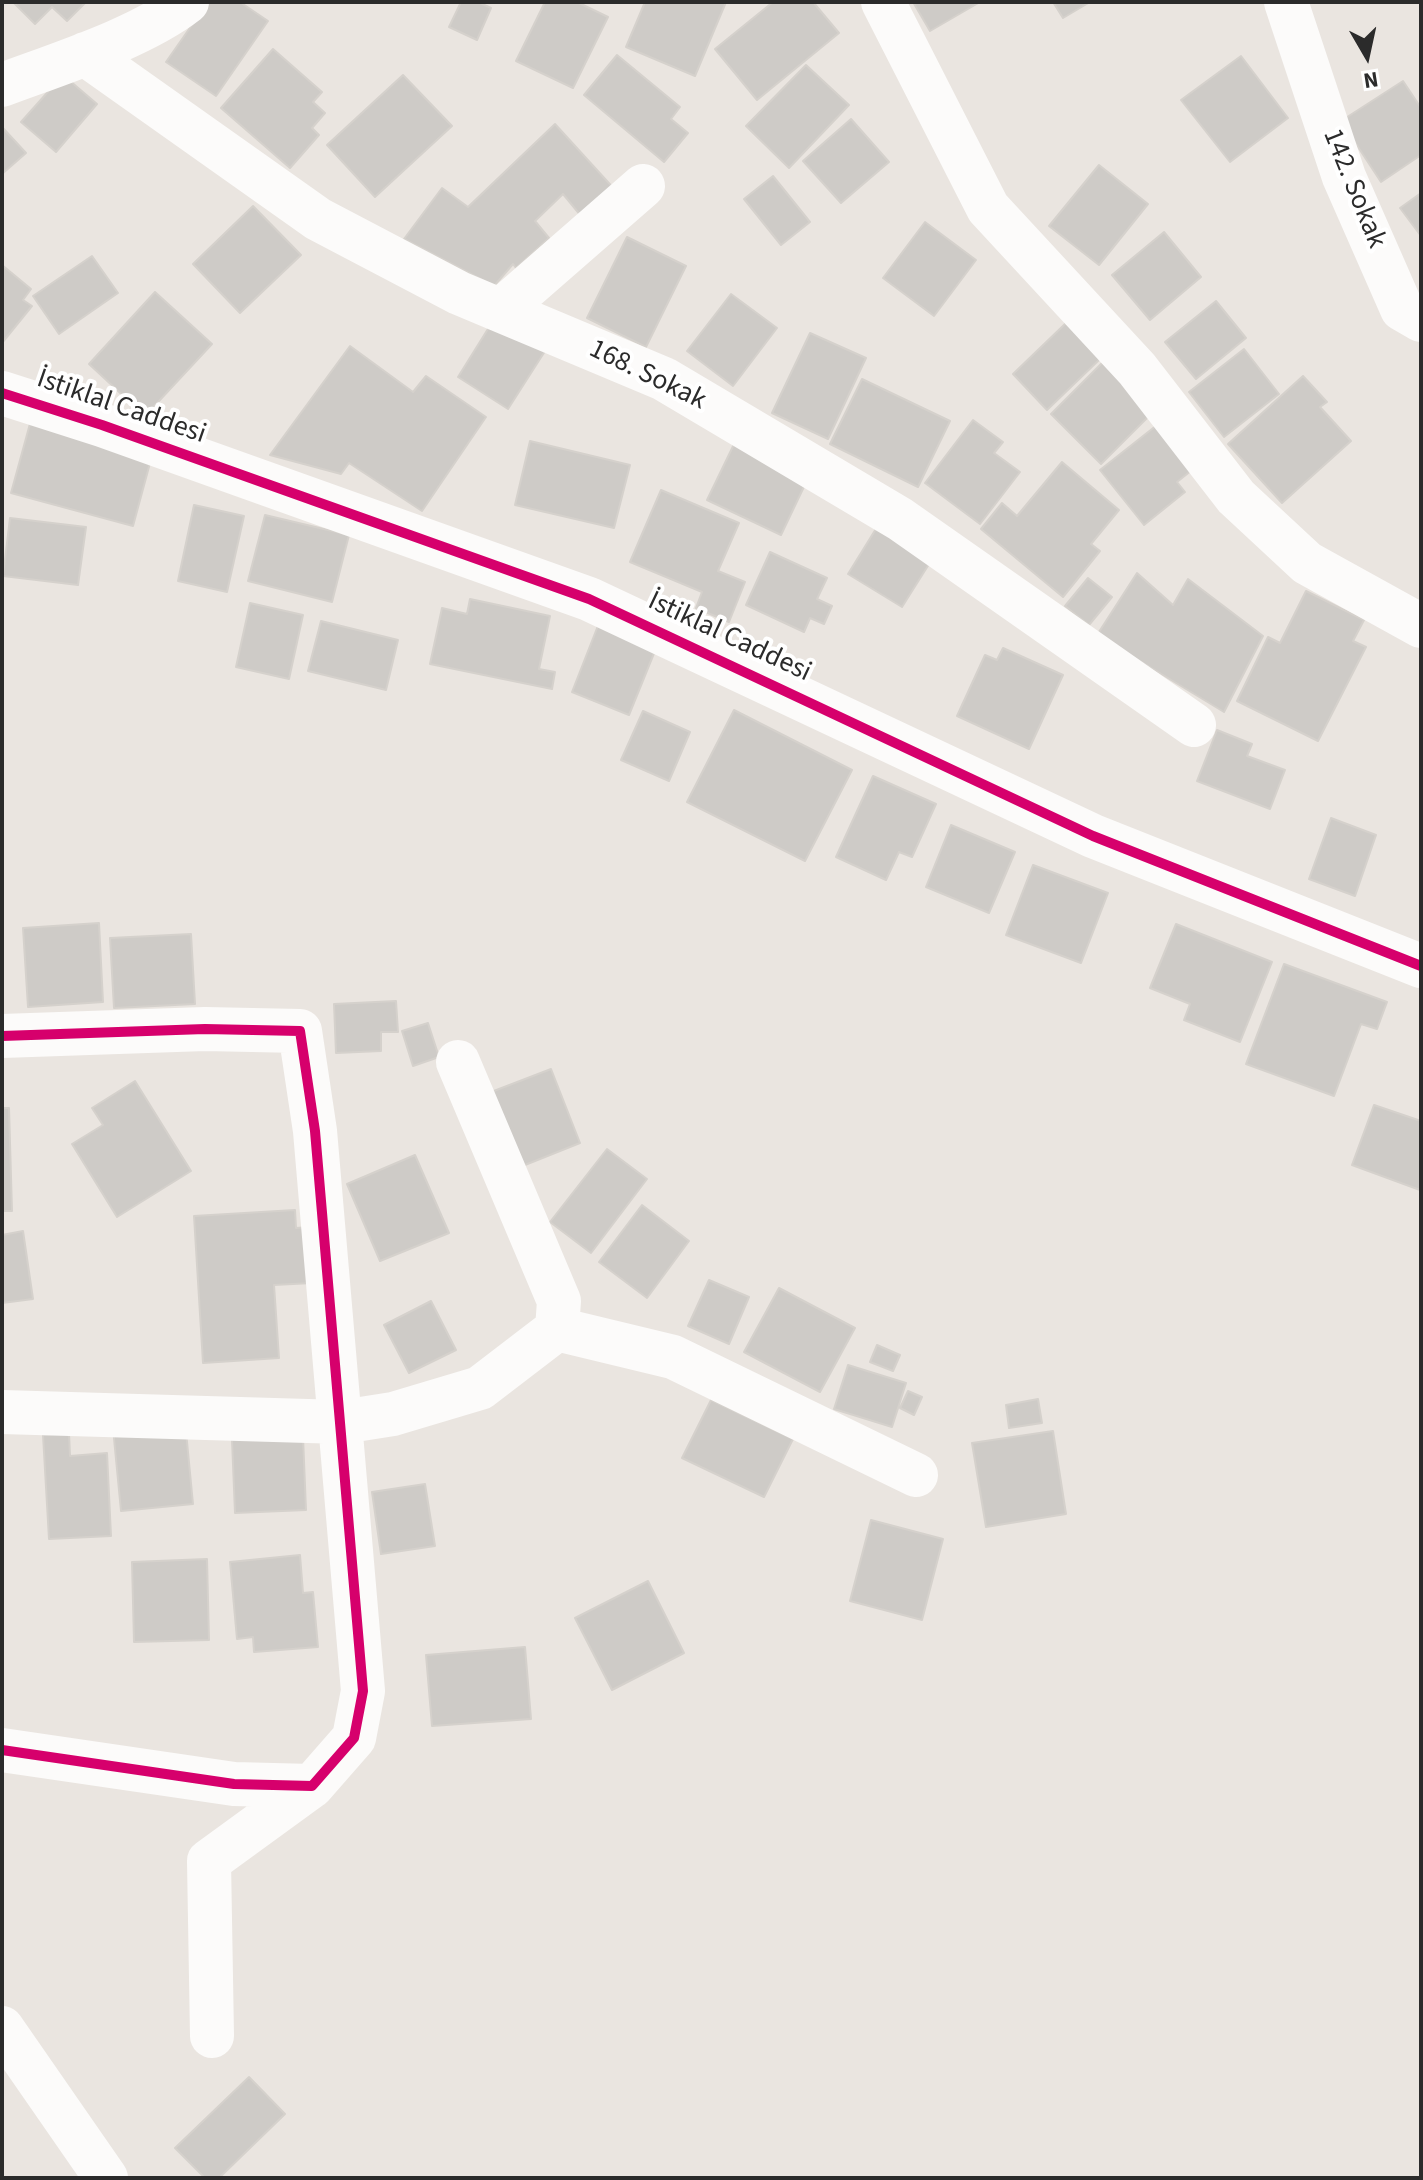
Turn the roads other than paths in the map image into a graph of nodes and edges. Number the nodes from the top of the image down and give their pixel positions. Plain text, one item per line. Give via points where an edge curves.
1 (883, 2) edge
2 (1286, 2) edge
3 (171, 6) edge
4 (85, 54) junction
5 (2, 85) edge
6 (643, 186) dead end
7 (501, 310) junction
8 (1421, 320) edge
9 (2, 393) edge
10 (1421, 626) edge
11 (1194, 725) dead end
12 (1421, 966) edge
13 (2, 1036) edge
14 (458, 1062) dead end
15 (557, 1329) junction
16 (2, 1412) edge
17 (342, 1422) junction
18 (916, 1475) dead end
19 (2, 1750) edge
20 (312, 1786) junction
21 (2, 2028) edge
22 (212, 2036) dead end
23 (106, 2178) edge

1 - 10 street via 988,208 1137,369 1236,497 1307,563
2 - 8 street, 142. Sokak via 1344,177 1402,309
3 - 4 street
4 - 5 street
4 - 7 street, 168. Sokak via 318,219
6 - 7 street
7 - 11 street, 168. Sokak via 664,379 887,511
9 - 12 street, İstiklal Caddesi via 589,599 1093,836
13 - 17 street via 300,1031 315,1131
14 - 15 street via 559,1301
15 - 17 street via 480,1388 393,1414
15 - 18 street via 673,1357
16 - 17 street
17 - 20 street via 363,1691 354,1738
19 - 20 street via 234,1784
20 - 22 street via 209,1861
21 - 23 street

